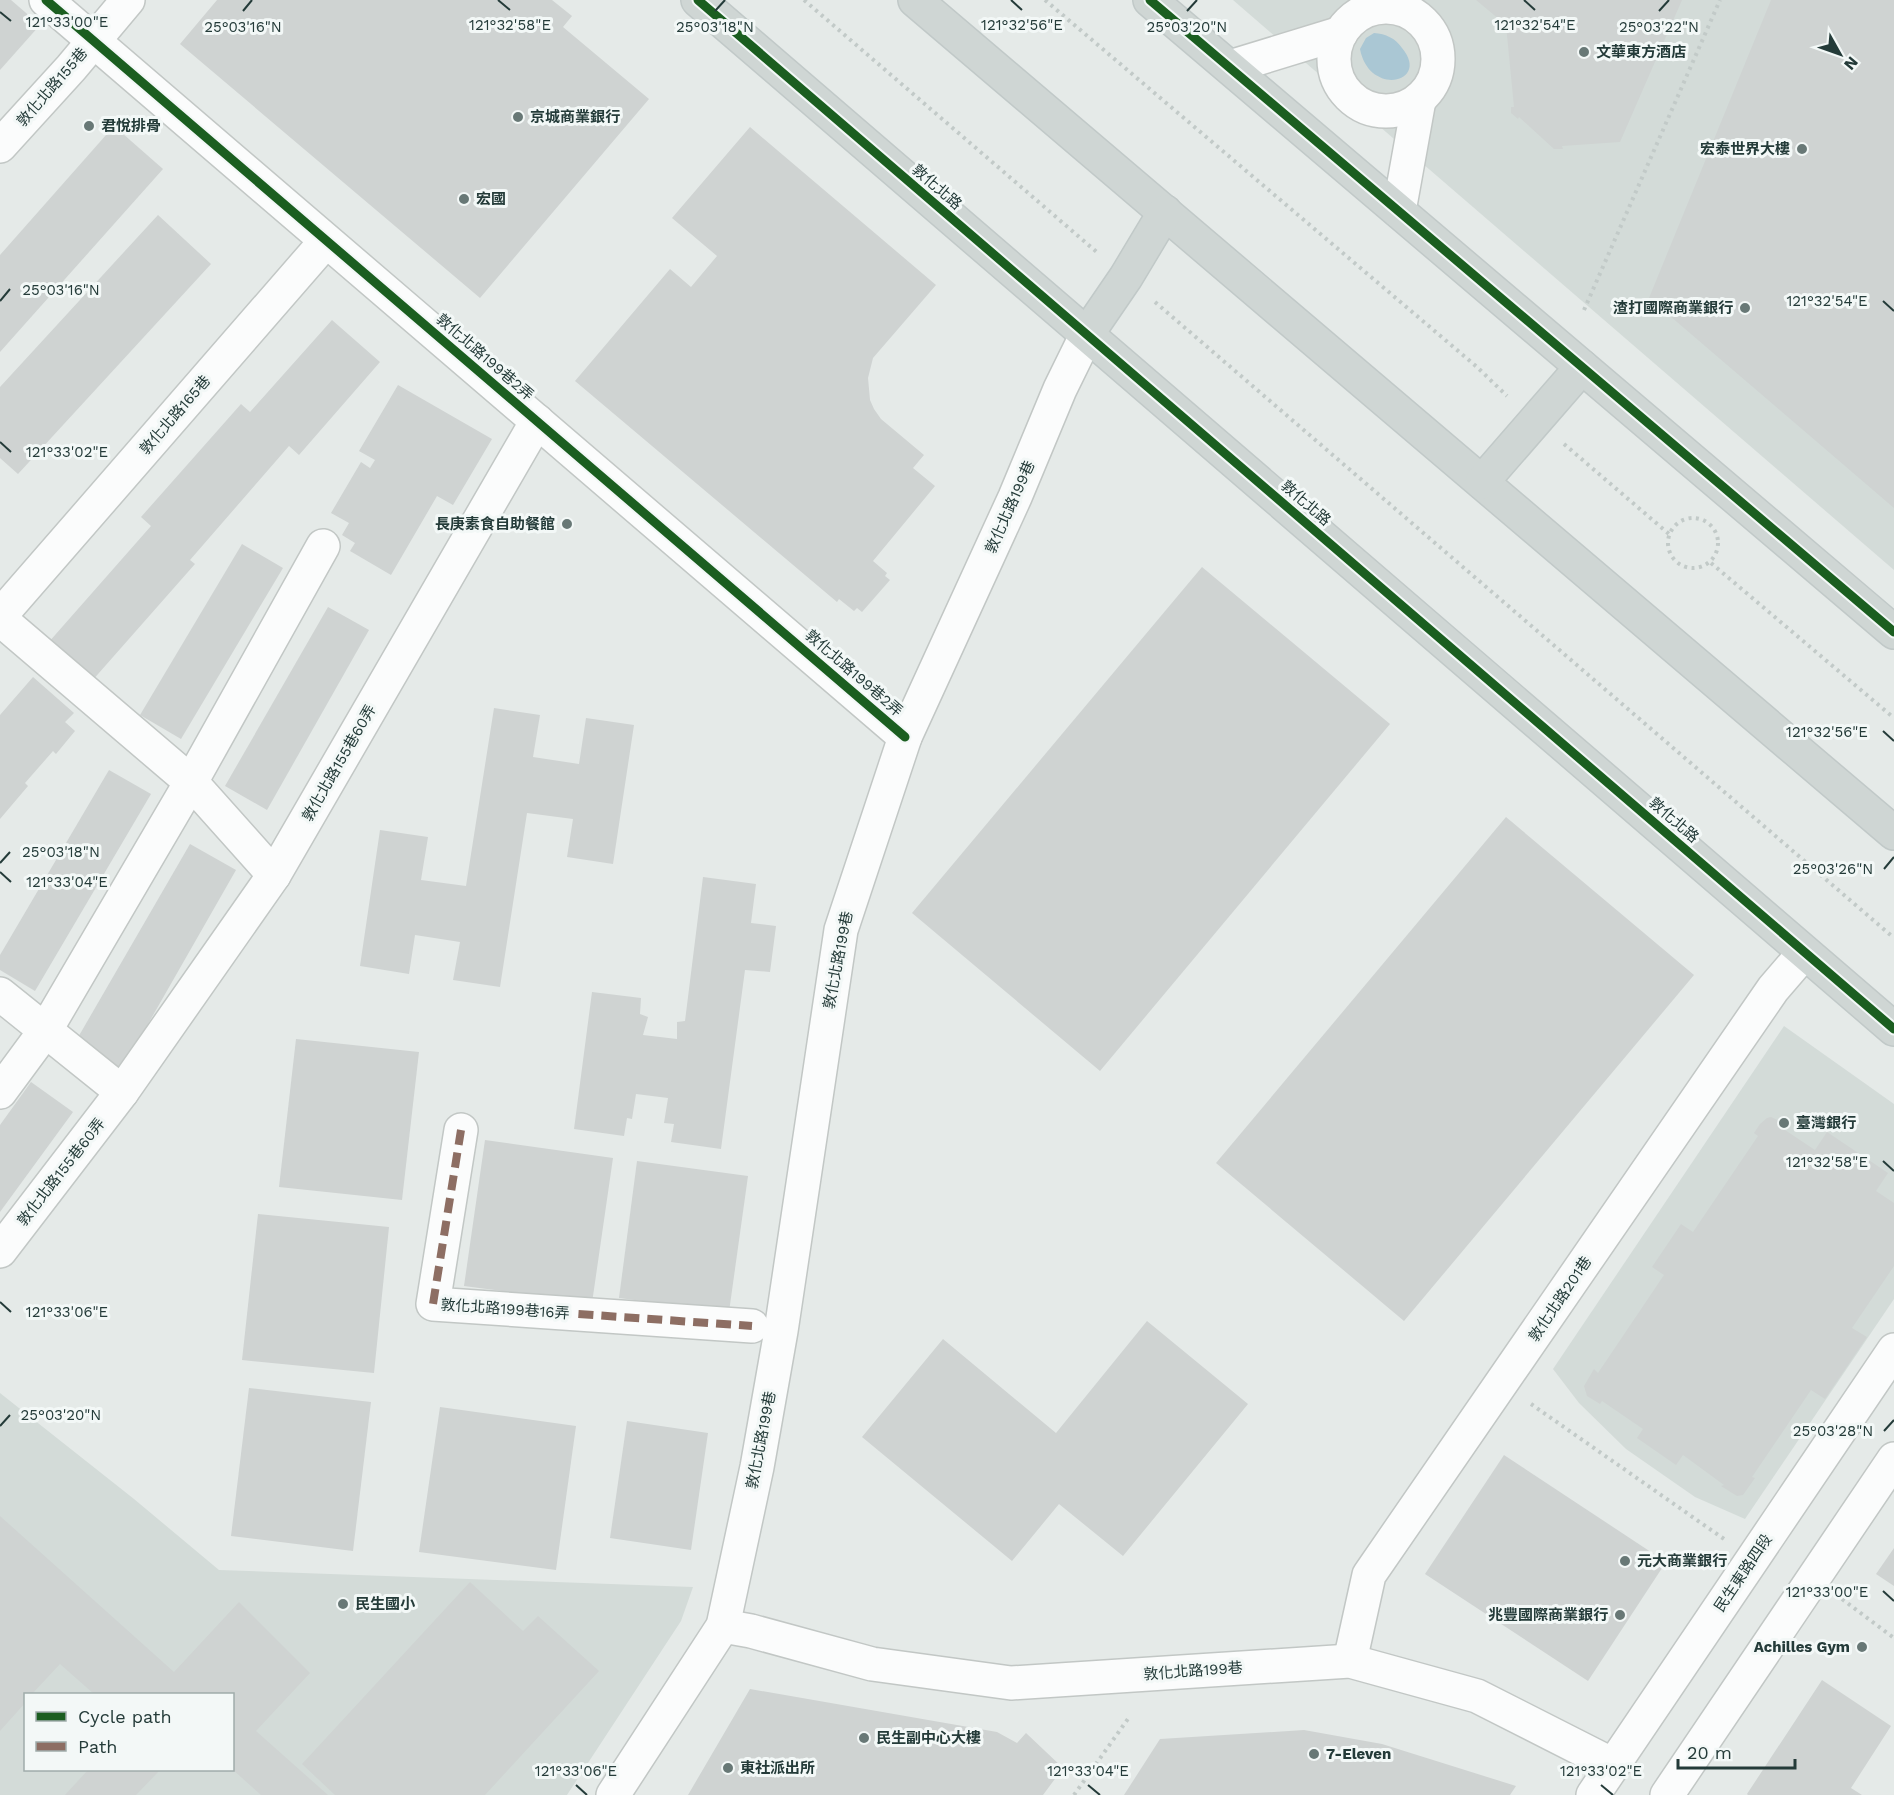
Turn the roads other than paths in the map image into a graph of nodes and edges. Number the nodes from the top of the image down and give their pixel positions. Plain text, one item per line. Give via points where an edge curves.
1 (46, 0) edge
2 (128, 0) edge
3 (698, 0) edge
4 (915, 0) edge
5 (1150, 0) edge
6 (1341, 33) junction
7 (92, 41) junction
8 (1230, 68) junction
9 (1419, 100) junction
10 (0, 146) edge
11 (1399, 211) junction
12 (1165, 212) junction
13 (326, 241) junction
14 (1087, 334) junction
15 (1582, 367) junction
16 (537, 421) junction
17 (1482, 482) junction
18 (323, 546) dead end
19 (0, 618) edge
20 (1894, 632) edge
21 (905, 737) junction
22 (191, 782) junction
23 (1894, 833) edge
24 (274, 875) junction
25 (1804, 953) junction
26 (0, 994) edge
27 (1894, 1029) edge
28 (45, 1031) junction
29 (0, 1092) edge
30 (122, 1092) junction
31 (461, 1130) dead end
32 (0, 1251) edge
33 (752, 1326) dead end
34 (1894, 1350) edge
35 (1894, 1459) edge
36 (723, 1626) junction
37 (1350, 1661) junction
38 (1613, 1765) junction
39 (1675, 1792) edge
40 (613, 1795) edge
41 (1593, 1795) edge

1 - 7 street, 敦化北路199巷2弄
2 - 7 street, 敦化北路155巷
3 - 14 main road, 敦化北路
4 - 12 main road
5 - 8 main road
6 - 8 street
6 - 9 street via 1334,58 1336,74 1355,101 1387,112
6 - 9 street via 1358,15 1374,8 1391,6 1409,11 1423,21 1439,52 1430,87
7 - 10 street, 敦化北路155巷
7 - 13 street, 敦化北路199巷2弄
8 - 11 main road
9 - 11 street
11 - 15 main road
12 - 14 main road
12 - 17 main road
13 - 16 street, 敦化北路199巷2弄
13 - 19 street, 敦化北路165巷
14 - 21 street, 敦化北路199巷
14 - 25 main road, 敦化北路
15 - 17 main road
15 - 20 main road
16 - 21 street, 敦化北路199巷2弄
16 - 24 street, 敦化北路155巷60弄
17 - 23 main road
18 - 22 street
19 - 22 street
21 - 36 street, 敦化北路199巷 via 841,930 781,1331
22 - 24 street
22 - 28 street
24 - 30 street, 敦化北路155巷60弄
25 - 27 main road, 敦化北路
25 - 37 street, 敦化北路201巷 via 1773,989 1370,1575
26 - 28 street
28 - 29 street
28 - 30 street
30 - 32 street, 敦化北路155巷60弄
31 - 33 street, 敦化北路199巷16弄 via 433,1304
34 - 38 street, 民生東路四段
35 - 39 street
36 - 37 street, 敦化北路199巷 via 872,1664 1011,1683
36 - 40 street, 敦化北路199巷
37 - 38 street, 敦化北路199巷 via 1477,1696
38 - 41 street, 民生東路四段

